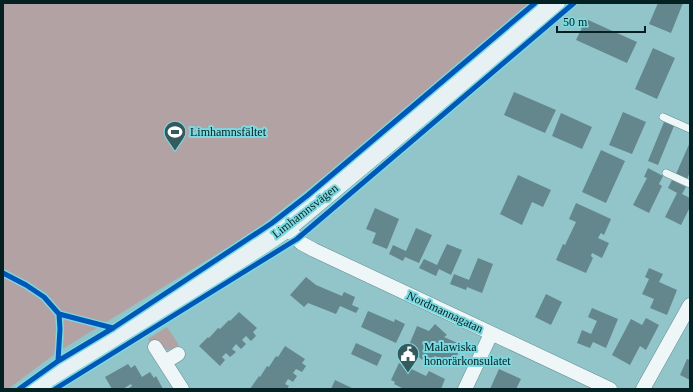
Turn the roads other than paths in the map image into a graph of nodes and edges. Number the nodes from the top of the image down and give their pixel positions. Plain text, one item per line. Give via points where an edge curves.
1 (555, 3) edge
2 (663, 117) dead end
3 (690, 129) edge
4 (666, 173) dead end
5 (690, 184) edge
6 (287, 227) junction
7 (690, 305) edge
8 (491, 334) junction
9 (155, 347) dead end
10 (178, 354) dead end
11 (165, 362) junction
12 (34, 389) edge
13 (182, 389) edge
14 (465, 389) edge
15 (610, 389) edge
16 (643, 389) edge

1 - 6 main road, Limhamnsvägen
2 - 3 lane
4 - 5 lane
6 - 8 street, Nordmannagatan via 307,247
6 - 12 main road, Limhamnsvägen
7 - 16 street
8 - 14 street
8 - 15 street, Nordmannagatan
9 - 11 street
10 - 11 street
11 - 13 street

